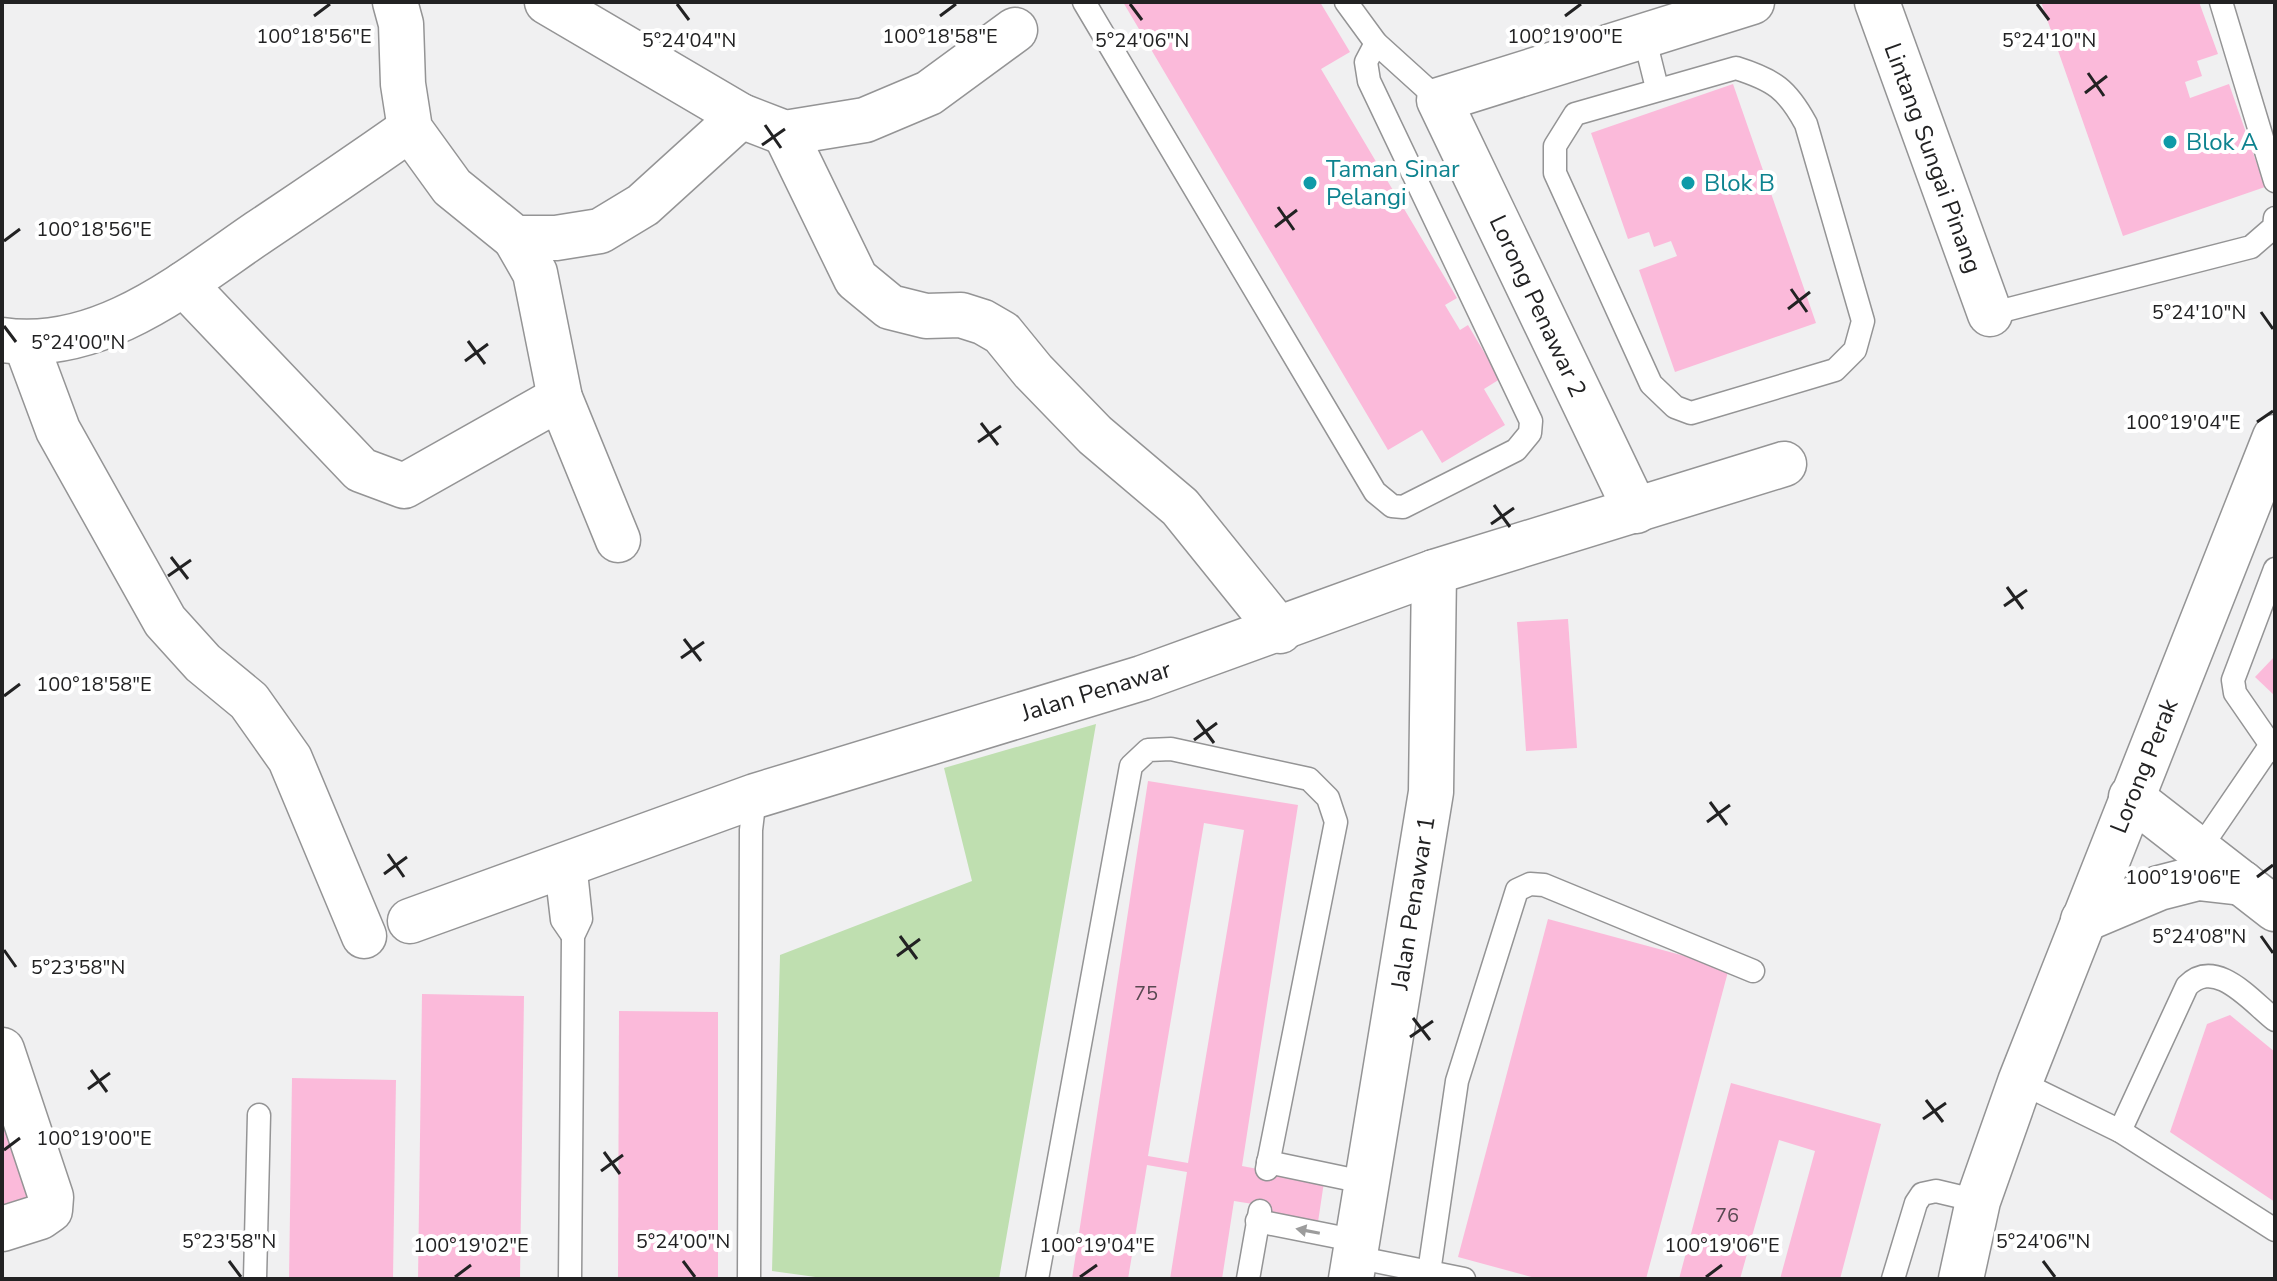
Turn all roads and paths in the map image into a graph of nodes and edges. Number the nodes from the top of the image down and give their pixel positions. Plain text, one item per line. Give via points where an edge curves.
1 (395, 2) edge
2 (547, 2) edge
3 (1084, 2) edge
4 (1346, 2) edge
5 (1752, 2) edge
6 (1877, 2) edge
7 (2221, 2) edge
8 (1015, 30) dead end
9 (1644, 36) junction
10 (1376, 43) junction
11 (1657, 88) junction
12 (1439, 100) junction
13 (741, 116) junction
14 (410, 129) junction
15 (785, 133) junction
16 (2275, 181) edge
17 (2275, 218) edge
18 (515, 238) junction
19 (184, 284) junction
20 (1990, 314) joint
21 (14, 342) edge
22 (560, 398) junction
23 (2275, 437) edge
24 (1784, 464) dead end
25 (1636, 511) junction
26 (618, 540) dead end
27 (2275, 569) edge
28 (1434, 572) junction
29 (1280, 631) junction
30 (2273, 748) edge
31 (755, 796) junction
32 (2131, 797) junction
33 (2199, 850) junction
34 (566, 865) junction
35 (2258, 896) edge
36 (2083, 920) junction
37 (410, 921) dead end
38 (364, 936) dead end
39 (1753, 971) dead end
40 (2275, 1020) edge
41 (2, 1050) edge
42 (2020, 1082) junction
43 (259, 1115) dead end
44 (2120, 1131) junction
45 (1368, 1183) junction
46 (1978, 1201) junction
47 (2, 1229) edge
48 (2275, 1230) edge
49 (1354, 1259) edge
50 (1428, 1275) edge
51 (255, 1279) edge
52 (570, 1279) edge
53 (749, 1279) edge
54 (1037, 1279) edge
55 (1248, 1279) edge
56 (1464, 1279) edge
57 (1893, 1279) edge
58 (1961, 1279) edge

1 - 14 street
2 - 13 street
3 - 10 lane via 1375,492 1392,506 1403,507 1516,450 1530,433 1531,421 1369,81 1366,62
4 - 10 lane
5 - 9 street
6 - 20 street, Lintang Sungai Pinang
7 - 16 lane
8 - 15 street via 929,93 865,120
9 - 11 lane
9 - 12 street
10 - 12 lane
11 - 11 lane via 1736,68 1770,79 1794,101 1806,124 1863,321 1855,350 1835,370 1691,413 1675,407 1651,384 1555,173 1555,146 1575,114
12 - 25 street, Lorong Penawar 2
13 - 15 street
13 - 18 street via 643,205 600,231
14 - 18 street via 452,187
14 - 19 street
15 - 29 street via 856,279 890,307 926,316 961,315 1002,333 1095,435 1180,507
17 - 20 lane via 2274,227 2251,247
18 - 22 street via 535,273
19 - 21 street via 144,309 87,333
19 - 22 street via 361,470 384,480 404,486
21 - 38 street via 165,621 203,663 249,701 290,759
22 - 26 street
23 - 32 street, Lorong Perak
24 - 25 street, Jalan Penawar
25 - 28 street, Jalan Penawar
27 - 30 lane via 2233,680 2235,693
28 - 29 street, Jalan Penawar
28 - 45 street, Jalan Penawar 1 via 1431,792
29 - 31 street, Jalan Penawar
30 - 33 lane
31 - 34 street, Jalan Penawar
31 - 53 lane
32 - 33 street
32 - 36 street, Lorong Perak
33 - 35 street
34 - 37 street, Jalan Penawar
34 - 52 lane via 562,920 573,936
35 - 36 street via 2198,878
36 - 42 street, Lorong Perak
39 - 50 lane via 1544,885 1517,890 1457,1081
40 - 44 lane via 2222,978 2210,973 2197,976 2187,986
41 - 47 street via 51,1197 50,1210 40,1217
42 - 44 lane
42 - 46 street, Lorong Perak
43 - 51 lane
44 - 48 lane
45 - 49 street, Jalan Penawar 1
45 - 54 lane via 1268,1166 1336,822 1328,798 1309,779 1171,749 1148,750 1131,766
46 - 57 lane via 1936,1191 1922,1194
46 - 58 street, Lorong Perak
49 - 50 lane
49 -> 55 lane via 1258,1216
50 - 56 lane

